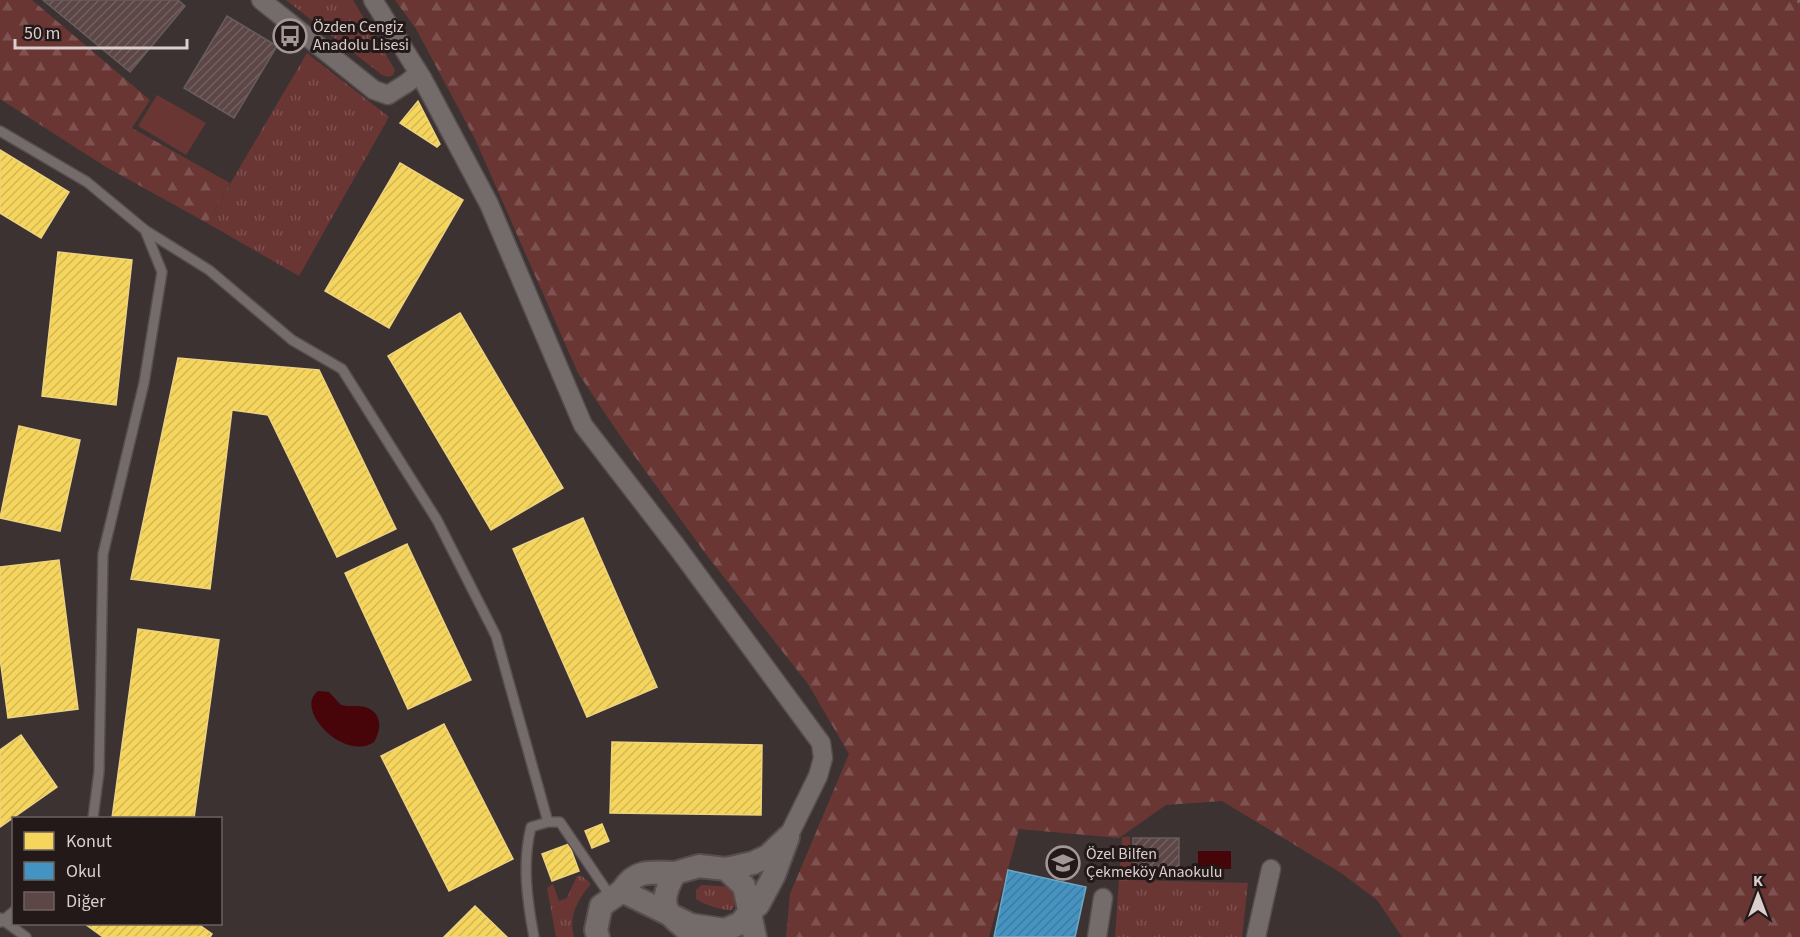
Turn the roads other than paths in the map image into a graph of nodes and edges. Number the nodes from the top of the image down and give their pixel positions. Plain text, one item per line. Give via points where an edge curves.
1 (261, 0) edge
2 (373, 0) edge
3 (419, 73) junction
4 (0, 131) edge
5 (145, 230) junction
6 (93, 817) edge
7 (548, 822) junction
8 (788, 837) junction
9 (726, 869) junction
10 (1271, 870) dead end
11 (675, 873) junction
12 (616, 894) junction
13 (1103, 898) dead end
14 (748, 912) junction
15 (672, 918) junction
16 (1, 920) edge
17 (26, 937) edge
18 (534, 937) edge
19 (598, 937) edge
20 (696, 937) edge
21 (755, 937) edge
22 (1097, 937) edge
23 (1256, 937) edge

1 - 3 street via 374,90 388,95
2 - 3 street
3 - 8 street via 489,204 583,425 820,743 823,758 818,776
4 - 5 lane via 87,182
5 - 6 lane via 162,272 144,383 103,554 99,772
5 - 7 lane via 209,270 292,340 342,369 437,520 496,636
7 - 12 lane via 560,822
7 - 18 lane via 531,826 526,846 526,896
8 - 9 street via 768,856
8 - 14 street via 758,905
9 - 11 street via 699,866
9 - 14 street via 744,886
10 - 23 street
11 - 12 street via 645,872 628,881
11 - 15 street via 667,888 665,907
12 - 15 street
12 - 19 street via 601,906
13 - 22 street
14 - 15 street via 741,923 725,930 691,926
14 - 21 street
15 - 20 street
16 - 17 lane

